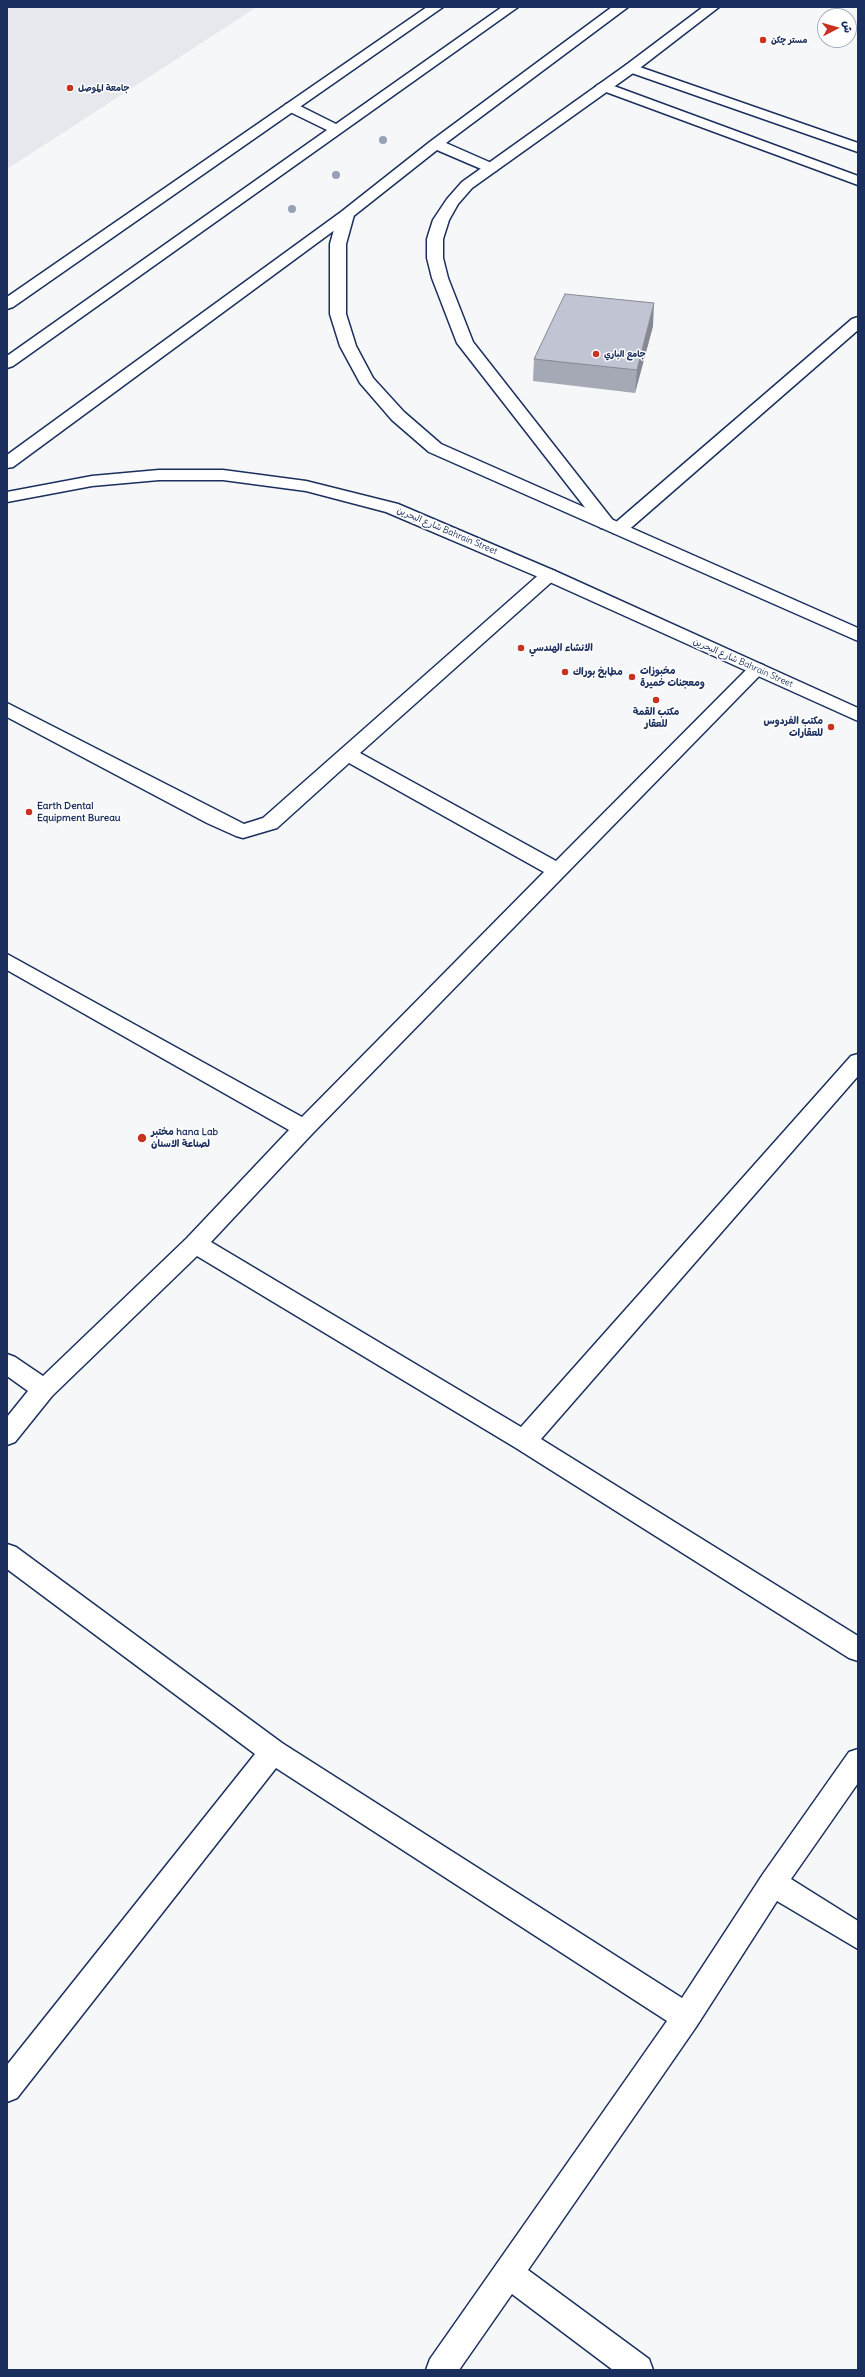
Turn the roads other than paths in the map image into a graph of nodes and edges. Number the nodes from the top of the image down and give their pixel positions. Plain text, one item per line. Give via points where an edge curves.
1 (436, 7) edge
2 (511, 7) edge
3 (620, 7) edge
4 (712, 7) edge
5 (631, 68) junction
6 (604, 86) junction
7 (291, 107) junction
8 (337, 130) junction
9 (436, 144) junction
10 (858, 148) edge
11 (491, 168) junction
12 (858, 181) edge
13 (346, 215) junction
14 (7, 304) edge
15 (858, 322) edge
16 (7, 363) edge
17 (7, 463) edge
18 (7, 497) edge
19 (614, 526) junction
20 (550, 575) junction
21 (858, 635) edge
22 (757, 669) junction
23 (7, 709) edge
24 (858, 715) edge
25 (347, 754) junction
26 (558, 872) junction
27 (7, 962) edge
28 (858, 1062) edge
29 (304, 1128) junction
30 (195, 1244) junction
31 (7, 1364) edge
32 (44, 1389) junction
33 (7, 1435) edge
34 (524, 1441) junction
35 (7, 1555) edge
36 (858, 1650) edge
37 (273, 1752) junction
38 (858, 1761) edge
39 (773, 1883) junction
40 (858, 1936) edge
41 (686, 2017) junction
42 (7, 2088) edge
43 (508, 2273) junction
44 (441, 2370) edge
45 (638, 2370) edge

1 - 7 main road
2 - 8 main road
3 - 9 main road
4 - 5 main road
5 - 6 main road
5 - 10 main road
6 - 11 main road
6 - 12 main road
7 - 8 main road
7 - 14 main road
8 - 16 main road
9 - 11 main road
9 - 13 main road
11 - 19 main road via 468,185 452,202 441,220 435,239 435,258 440,278 465,343
13 - 17 main road
13 - 19 main road via 338,244 338,314 348,346 366,380 398,416 435,448
15 - 19 main road
18 - 20 main road, شارع البحرين Bahrain Street via 92,481 160,475 223,475 306,486 392,508
19 - 21 main road
20 - 22 main road, شارع البحرين Bahrain Street
20 - 25 main road
22 - 24 main road, شارع البحرين Bahrain Street
22 - 26 main road
23 - 25 main road via 243,831 270,823
25 - 26 main road
26 - 29 main road
27 - 29 main road
28 - 34 main road
29 - 30 main road
30 - 32 main road
30 - 34 main road
31 - 32 main road
32 - 33 main road
34 - 36 main road
35 - 37 main road
37 - 41 main road
37 - 42 main road
38 - 39 main road
39 - 40 main road
39 - 41 main road
41 - 43 main road
43 - 44 main road
43 - 45 main road

